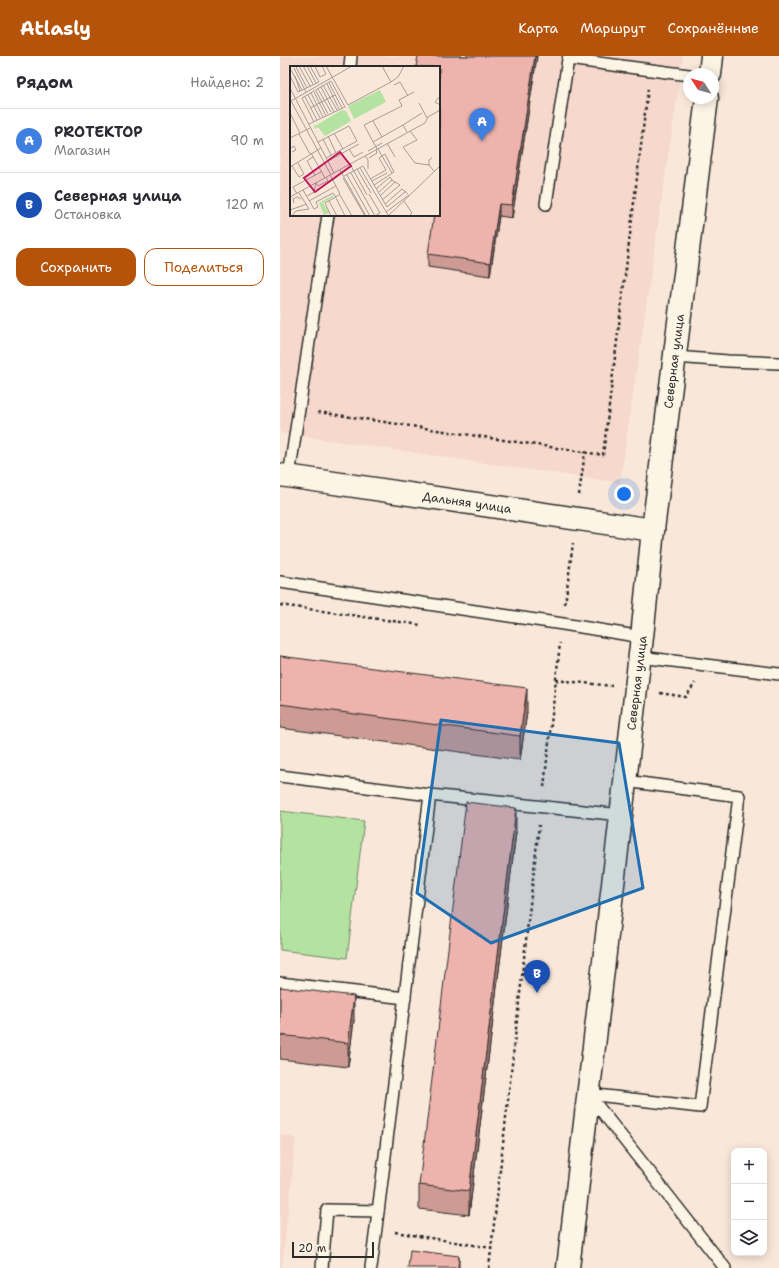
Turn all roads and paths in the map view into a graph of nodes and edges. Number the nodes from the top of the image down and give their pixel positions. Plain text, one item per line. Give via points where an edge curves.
1 (351, 56) edge
2 (712, 56) edge
3 (350, 66) edge
4 (711, 68) edge
5 (650, 70) junction
6 (683, 74) edge
7 (706, 104) edge
8 (546, 204) dead end
9 (328, 216) edge
10 (675, 357) junction
11 (779, 363) edge
12 (299, 410) junction
13 (585, 452) junction
14 (284, 475) edge
15 (576, 518) junction
16 (653, 530) junction
17 (280, 582) edge
18 (563, 624) junction
19 (641, 647) junction
20 (779, 674) edge
21 (280, 776) edge
22 (625, 781) junction
23 (430, 795) junction
24 (541, 807) junction
25 (621, 815) junction
26 (280, 983) edge
27 (405, 998) junction
28 (588, 1094) junction
29 (378, 1211) junction
30 (391, 1232) dead end
31 (491, 1248) junction
32 (322, 1268) edge
33 (371, 1268) edge
34 (489, 1268) edge
35 (568, 1268) edge
36 (725, 1268) edge

1 - 3 lane
2 - 4 street
5 - 6 lane
5 - 8 lane via 568,59
5 - 13 path via 603,455
7 - 10 street, Северная улица
9 - 12 lane
10 - 11 lane
10 - 16 street, Северная улица
12 - 13 path
12 - 14 lane
13 - 15 path
14 - 15 street, Дальняя улица
15 - 16 street, Дальняя улица
15 - 18 path
16 - 19 street, Северная улица
17 - 18 lane
18 - 19 lane
18 - 24 path
19 - 20 lane
19 - 22 street, Северная улица
21 - 23 lane
22 - 25 street, Северная улица
22 - 28 lane via 739,796 700,1107
23 - 24 lane
23 - 27 lane
24 - 25 lane
24 - 31 path
25 - 28 street, Северная улица
26 - 27 lane
27 - 29 lane
28 - 35 street, Северная улица
28 - 36 lane
29 - 32 lane via 327,1210
29 - 33 lane
30 - 31 path
31 - 34 path

